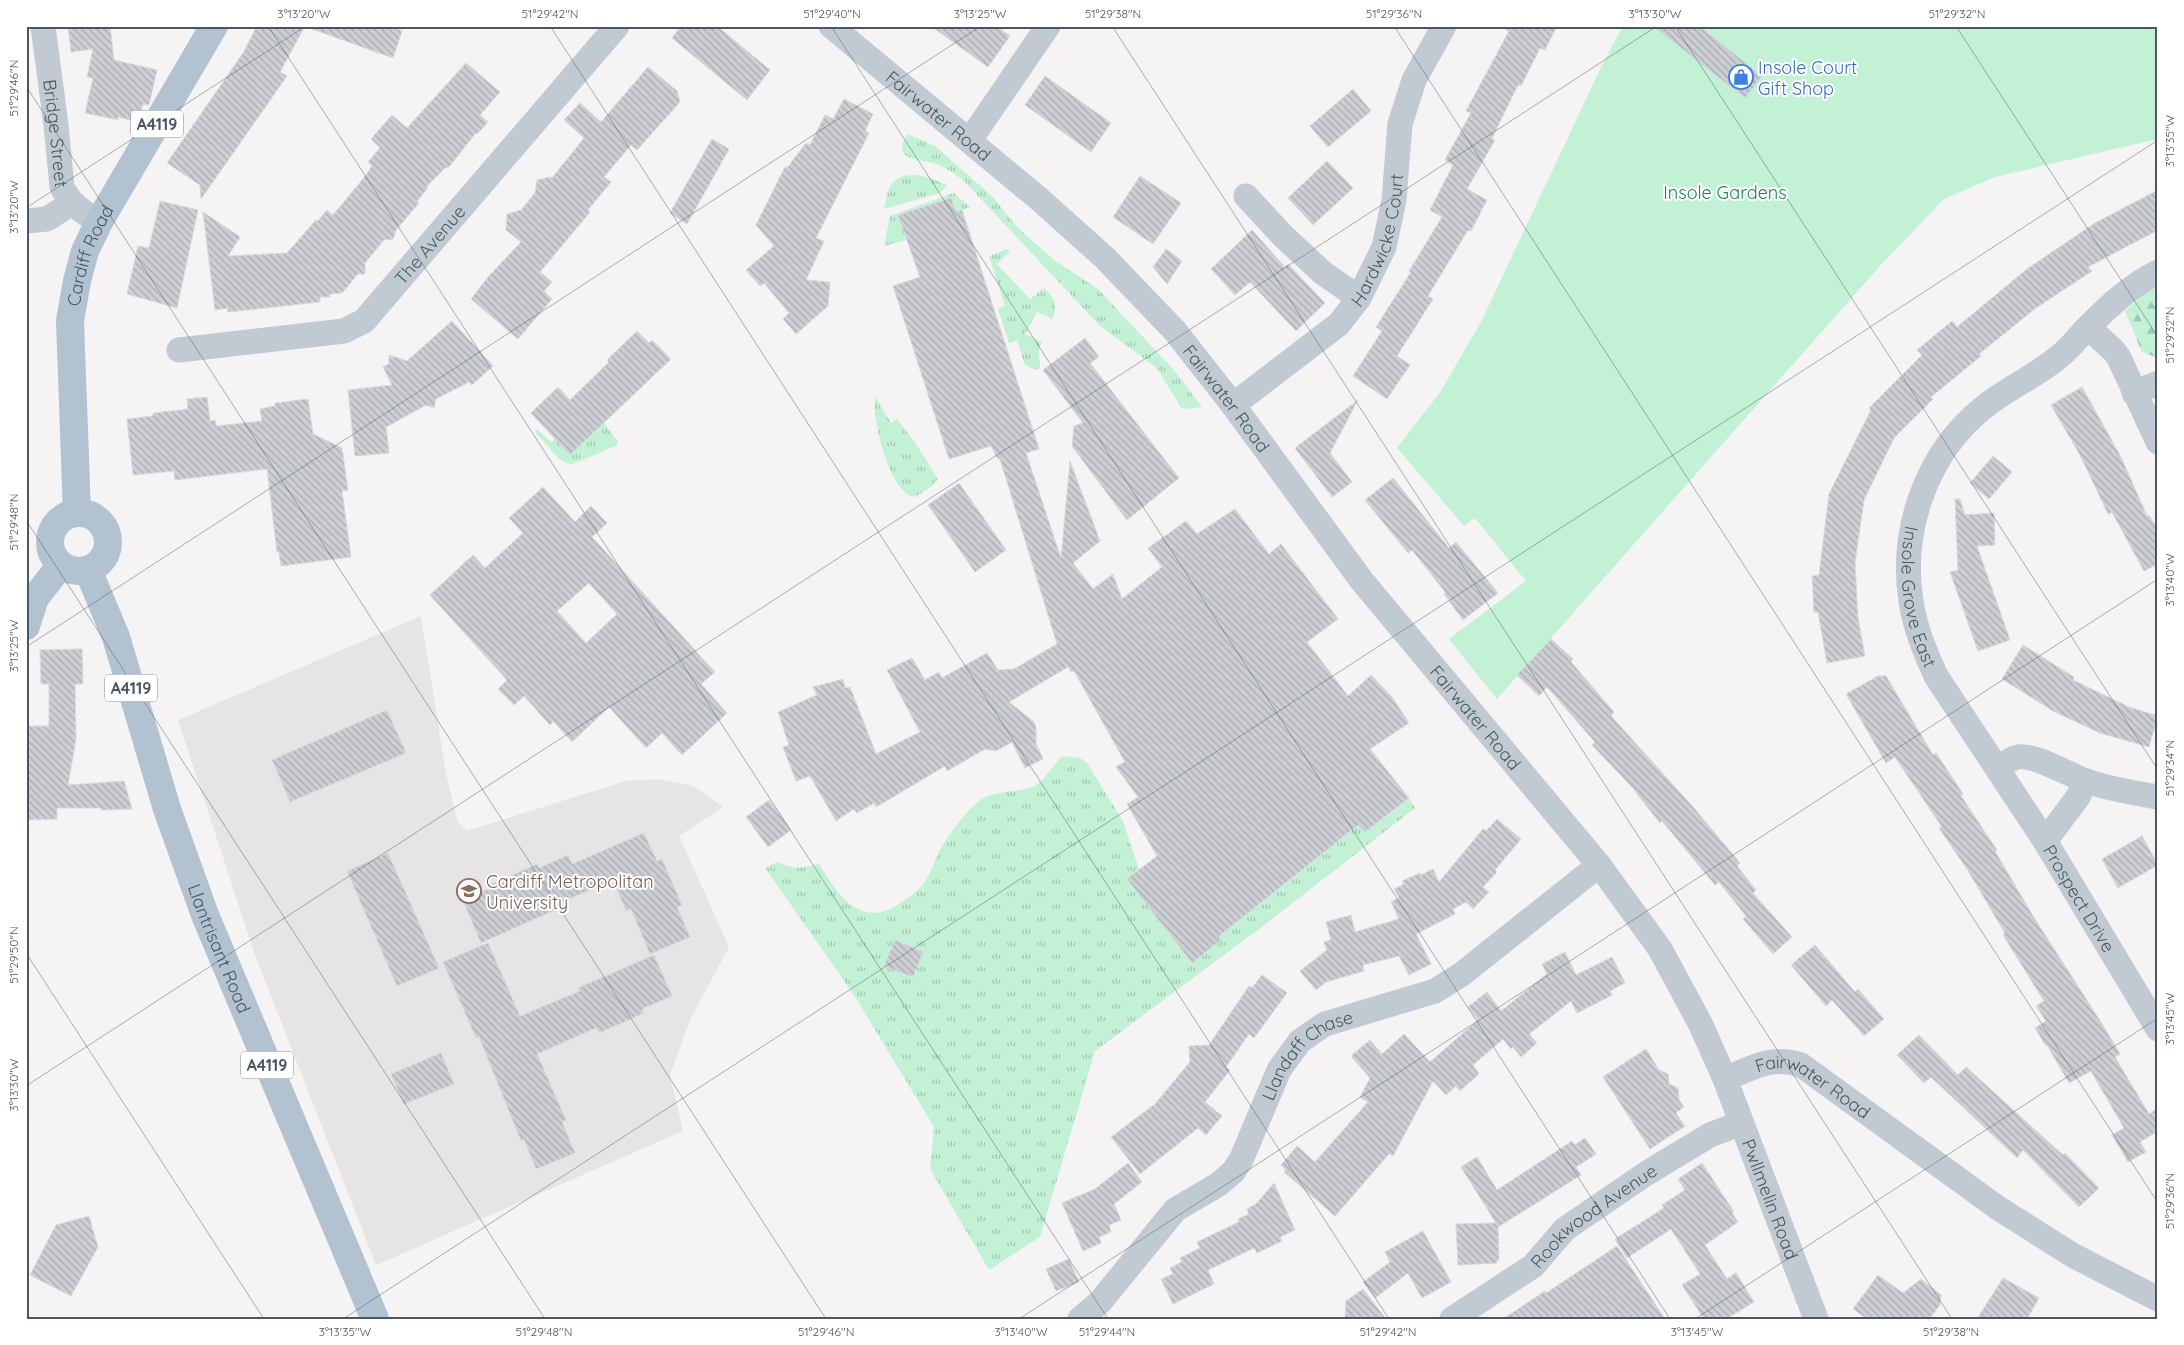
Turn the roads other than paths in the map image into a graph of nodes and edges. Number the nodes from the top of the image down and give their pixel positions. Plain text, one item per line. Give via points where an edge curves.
1 (43, 26) edge
2 (214, 26) edge
3 (617, 26) edge
4 (831, 26) edge
5 (1048, 26) edge
6 (1444, 26) edge
7 (970, 140) junction
8 (1246, 196) dead end
9 (72, 203) junction
10 (26, 222) edge
11 (99, 222) junction
12 (2158, 272) edge
13 (1359, 298) junction
14 (2088, 327) junction
15 (179, 350) dead end
16 (2158, 383) edge
17 (2134, 393) junction
18 (1233, 405) junction
19 (2158, 442) edge
20 (76, 513) junction
21 (60, 566) junction
22 (88, 570) junction
23 (26, 626) edge
24 (1998, 769) junction
25 (2086, 781) junction
26 (2158, 797) edge
27 (2045, 841) junction
28 (1599, 865) junction
29 (2158, 1029) edge
30 (1725, 1079) junction
31 (1741, 1123) junction
32 (2158, 1299) edge
33 (375, 1319) edge
34 (1080, 1319) edge
35 (1452, 1319) edge
36 (1816, 1319) edge

1 - 9 street, Bridge Street via 60,178
2 - 11 main road, Cardiff Road / A4119
3 - 15 street, The Avenue via 364,321 344,331
4 - 7 street, Fairwater Road
5 - 7 street
6 - 13 street, Hardwicke Court via 1414,80 1400,124 1394,200 1384,246
7 - 18 street, Fairwater Road via 1105,258 1175,332
8 - 13 street via 1323,273
9 - 10 street via 47,220
9 - 11 street, Bridge Street
11 - 20 main road, Cardiff Road / A4119 via 85,251 70,321
12 - 14 street, Insole Grove East via 2125,292
13 - 18 street, Hardwicke Court via 1339,324
14 - 17 street via 2114,351
14 - 24 street, Insole Grove East via 2057,359 2000,395 1964,426 1932,470 1913,519 1911,600 1924,650 1936,676
16 - 17 street
17 - 19 street
18 - 28 street, Fairwater Road via 1362,581
20 - 21 main road via 64,516 52,530 50,549
20 - 22 main road via 92,516 100,522 108,539 104,558
21 - 22 main road via 78,572
21 - 23 main road via 35,598
22 - 33 main road, Llantrisant Road / A4119 via 116,636 167,809 206,915
24 - 25 street via 2018,757 2047,764
24 - 27 street, Prospect Drive
25 - 26 street
25 - 27 street
27 - 29 street, Prospect Drive
28 - 30 street, Fairwater Road via 1660,949 1700,1023
28 - 34 street, Llandaff Chase via 1462,974 1435,991 1325,1024 1300,1041 1279,1070 1233,1172 1175,1210 1100,1302
30 - 31 street, Pwllmelin Road
30 - 32 street, Fairwater Road via 1778,1060 1801,1065 1998,1208 2074,1256
31 - 35 street, Rookwood Avenue via 1710,1135 1646,1173 1565,1229 1533,1266
31 - 36 street, Pwllmelin Road

